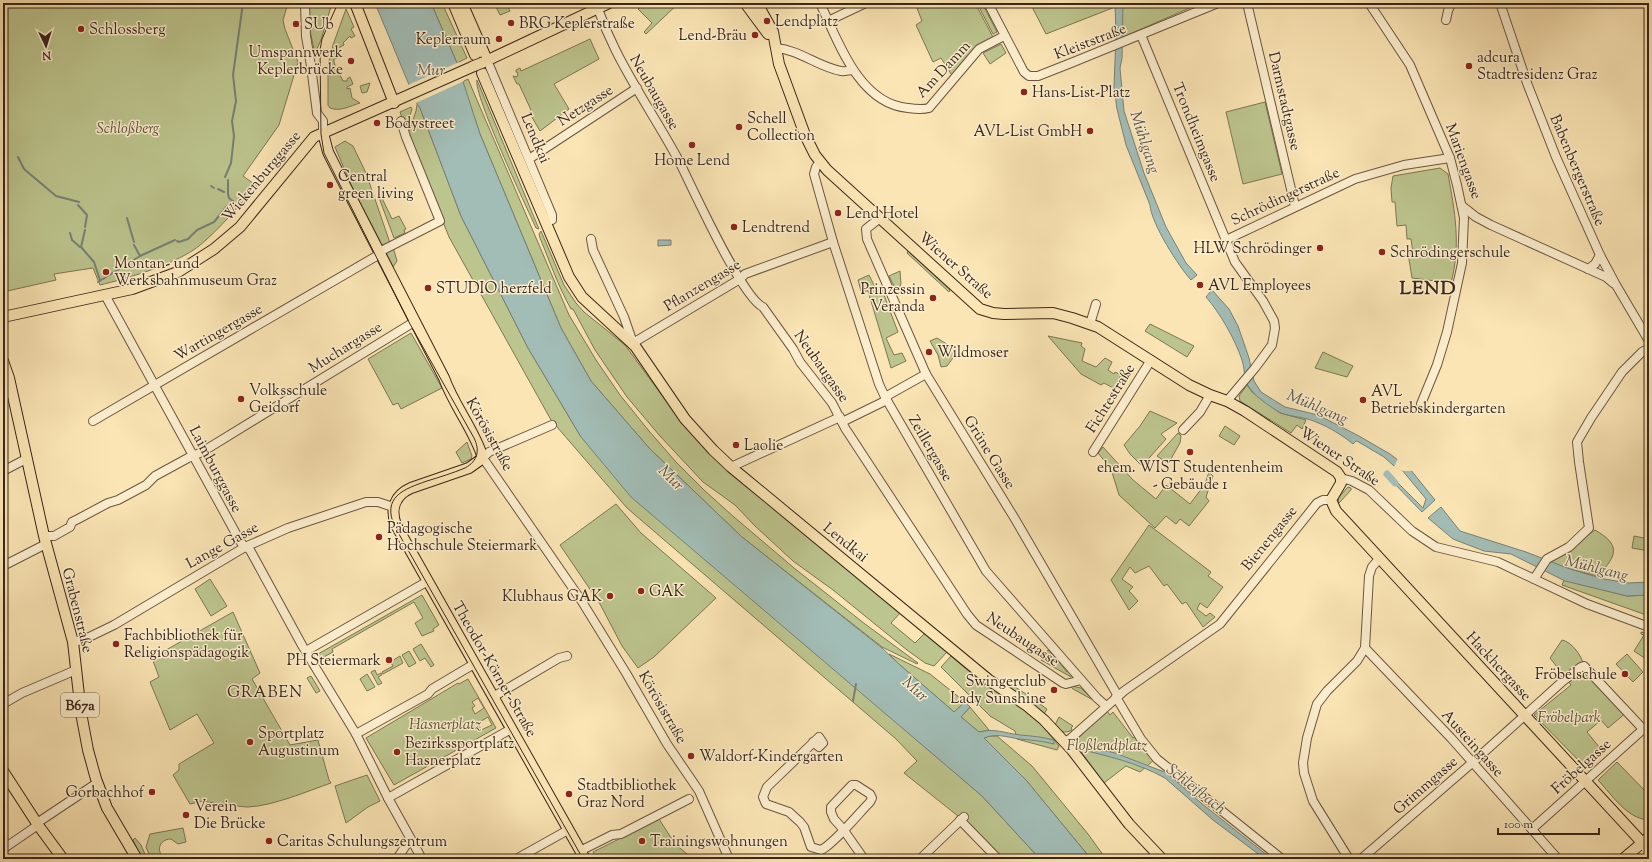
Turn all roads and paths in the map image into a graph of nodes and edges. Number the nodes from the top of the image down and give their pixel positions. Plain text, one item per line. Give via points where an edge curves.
1 (304, 3) edge
2 (355, 3) edge
3 (453, 3) edge
4 (462, 3) edge
5 (820, 3) edge
6 (866, 3) edge
7 (988, 3) edge
8 (1218, 3) edge
9 (1247, 3) edge
10 (1369, 3) edge
11 (1451, 3) edge
12 (1500, 3) edge
13 (603, 5) edge
14 (753, 5) edge
15 (1446, 20) dead end
16 (828, 21) junction
17 (1004, 36) junction
18 (1141, 36) junction
19 (775, 46) junction
20 (475, 55) dead end
21 (485, 61) junction
22 (853, 70) junction
23 (482, 73) dead end
24 (637, 88) junction
25 (394, 102) junction
26 (401, 121) dead end
27 (323, 133) junction
28 (1450, 158) junction
29 (528, 159) junction
30 (820, 162) junction
31 (1295, 206) junction
32 (1462, 206) junction
33 (1476, 217) junction
34 (880, 218) junction
35 (545, 222) junction
36 (1464, 232) junction
37 (591, 239) dead end
38 (1226, 240) junction
39 (834, 242) junction
40 (380, 254) junction
41 (1600, 255) junction
42 (1588, 269) junction
43 (740, 279) junction
44 (1616, 285) junction
45 (106, 295) junction
46 (1096, 304) dead end
47 (3, 317) edge
48 (414, 322) junction
49 (1090, 324) junction
50 (1649, 341) edge
51 (633, 343) junction
52 (1649, 348) edge
53 (1151, 360) junction
54 (3, 361) edge
55 (926, 374) junction
56 (155, 384) junction
57 (1210, 395) junction
58 (886, 398) junction
59 (1227, 401) junction
60 (1421, 404) dead end
61 (841, 420) junction
62 (93, 421) dead end
63 (552, 425) dead end
64 (1183, 430) dead end
65 (1093, 452) dead end
66 (194, 456) junction
67 (483, 458) junction
68 (26, 459) junction
69 (732, 468) junction
70 (3, 471) edge
71 (1341, 478) junction
72 (1331, 500) junction
73 (393, 507) junction
74 (45, 540) junction
75 (245, 547) junction
76 (1379, 559) junction
77 (3, 566) edge
78 (1534, 579) junction
79 (428, 581) junction
80 (1649, 627) edge
81 (73, 642) junction
82 (1365, 648) junction
83 (306, 651) junction
84 (567, 656) dead end
85 (474, 664) junction
86 (76, 670) junction
87 (1081, 680) junction
88 (493, 697) junction
89 (1117, 697) junction
90 (3, 704) edge
91 (1106, 706) junction
92 (1525, 716) junction
93 (1646, 726) edge
94 (511, 729) junction
95 (356, 734) junction
96 (1065, 742) junction
97 (824, 743) dead end
98 (1472, 763) junction
99 (3, 771) edge
100 (1586, 781) junction
101 (97, 783) junction
102 (388, 798) junction
103 (689, 799) dead end
104 (38, 824) junction
105 (844, 829) junction
106 (1532, 829) junction
107 (568, 830) junction
108 (410, 839) junction
109 (1648, 845) edge
110 (3, 849) edge
111 (583, 855) edge
112 (63, 859) edge
113 (137, 859) edge
114 (397, 859) edge
115 (422, 859) edge
116 (516, 859) edge
117 (728, 859) edge
118 (864, 859) edge
119 (920, 859) edge
120 (998, 859) edge
121 (1162, 859) edge
122 (1282, 859) edge
123 (1349, 859) edge
124 (1361, 859) edge
125 (1558, 859) edge
126 (1623, 859) edge
127 (1640, 859) edge

1 - 27 street via 317,113 322,121
2 - 25 main road
3 - 20 main road
4 - 21 main road
5 - 16 street
6 - 16 street
7 - 17 street
8 - 18 street, Kleiststraße
9 - 31 street, Darmstadtgasse
10 - 28 street, Mariengasse via 1410,65
11 - 15 street
12 - 41 street, Babenbergerstraße via 1532,97
13 - 21 main road, Wickenburggasse
13 - 24 street, Neubaugasse via 616,51
14 - 19 main road via 773,32
16 - 22 street
17 - 18 street, Kleiststraße via 1024,72 1029,76 1038,76
17 - 22 street, Am Damm via 979,49 929,108 924,110 899,108 882,101
18 - 38 street, Trondheimgasse
19 - 22 street via 842,72
19 - 30 main road, Wiener Straße via 805,135
21 - 25 main road, Wickenburggasse, bridge
21 - 29 street, Lendkai
23 - 35 main road, Lendkai
24 - 29 street, Netzgasse
24 - 43 street, Neubaugasse via 679,160
25 - 27 main road, Wickenburggasse
26 - 40 street, Wartingergasse via 440,221 383,250
27 - 40 main road, Körösistraße via 330,156
27 - 45 main road, Wickenburggasse via 307,144 240,227 214,249 193,264 159,280
28 - 31 street, Schrödingerstraße via 1404,165 1355,179
28 - 32 street, Mariengasse
29 - 35 street, Lendkai via 553,217 552,220
30 - 34 main road, Wiener Straße
30 - 39 street, Zeillergasse via 814,174
31 - 38 street, Schrödingerstraße
32 - 33 street, Mariengasse
32 - 36 street
33 - 36 street
33 - 42 street, Mariengasse
34 - 49 main road, Wiener Straße via 980,309 1004,314 1053,313
34 - 55 street, Grüne Gasse via 866,229 867,238
35 - 51 main road, Lendkai via 569,277 582,297
36 - 60 street via 1462,263 1447,332
37 - 51 street, Lendkai via 593,250 624,316
38 - 59 street, Schrödingerstraße via 1235,262 1263,301 1275,328 1272,344
39 - 43 street, Pflanzengasse via 745,274
39 - 58 street, Zeillergasse via 879,384
40 - 48 main road, Körösistraße
40 - 56 street, Wartingergasse
41 - 42 street via 1596,264
41 - 44 street, Babenbergerstraße
42 - 44 street, Mariengasse
43 - 51 street, Pflanzengasse
43 - 61 street, Neubaugasse via 758,305 763,307
44 - 50 street, Babenbergerstraße
45 - 47 main road, Wickenburggasse
45 - 56 street, Laimburggasse
46 - 49 street
48 - 66 street, Muchargasse
48 - 67 main road, Körösistraße via 477,441
49 - 53 main road, Wiener Straße
51 - 69 main road, Lendkai via 685,419
52 - 78 street via 1622,372 1577,442 1589,528 1569,547 1547,559
53 - 57 main road, Wiener Straße via 1189,385
53 - 65 street, Fichtestraße
54 - 68 main road, Grabenstraße / B67a
55 - 58 street
55 - 89 street, Grüne Gasse via 1015,519
56 - 62 street, Wartingergasse
56 - 66 street, Laimburggasse
57 - 59 main road, Wiener Straße
57 - 64 street via 1200,412
58 - 61 street
58 - 87 street, Zeillergasse via 986,571
59 - 71 main road, Wiener Straße via 1269,426 1337,472
61 - 69 street
61 - 87 street, Neubaugasse via 966,614 976,625 1063,683
63 - 67 street via 489,452
66 - 74 street, Muchargasse via 155,476 146,485 72,522 70,527
66 - 75 street, Laimburggasse
67 - 73 main road via 470,468 411,488 402,493
67 - 117 street, Körösistraße via 581,600 667,744 699,790
68 - 70 street
68 - 74 main road, Grabenstraße / B67a
69 - 96 main road, Lendkai via 989,680 1034,711
71 - 72 main road via 1341,483
71 - 78 street, Wiener Straße via 1369,490 1412,531 1436,547 1490,559
72 - 76 main road, Hackhergasse via 1336,511
72 - 89 street, Bienengasse via 1317,503 1220,624
73 - 75 street, Lange Gasse via 378,502 366,502 288,528
73 - 79 main road, Theodor-Körner-Straße via 396,525
74 - 77 street, Muchargasse
74 - 81 main road, Grabenstraße / B67a
75 - 81 street, Lange Gasse via 114,625
75 - 83 street, Laimburggasse via 250,550
76 - 82 street via 1369,576
76 - 92 main road, Hackhergasse
78 - 80 street, Wiener Straße via 1587,604
79 - 83 street
79 - 85 main road, Theodor-Körner-Straße
81 - 86 main road, Grabenstraße / B67a
82 - 98 street, Austeingasse
82 - 123 street via 1357,661 1317,704 1306,738 1303,763 1313,801
83 - 95 street, Laimburggasse
84 - 88 street via 559,658
85 - 88 main road, Theodor-Körner-Straße
85 - 95 street via 432,689 428,694
86 - 90 street
86 - 101 main road, Grabenstraße / B67a via 81,713
87 - 91 street, Zeillergasse
88 - 94 main road, Theodor-Körner-Straße
89 - 91 street
89 - 122 street via 1141,740 1158,759
91 - 96 street
92 - 93 street, Grimmgasse via 1563,681 1584,666
92 - 98 street, Grimmgasse
92 - 100 main road, Hackhergasse
93 - 100 street, Fröbelgasse
94 - 102 street
94 - 107 main road, Theodor-Körner-Straße
95 - 102 street
96 - 121 main road, Lendkai via 1129,824
97 - 105 street via 819,736 766,787 763,797 766,804 789,812 800,822 811,847 816,849 826,848
98 - 106 street, Austeingasse
98 - 124 street, Grimmgasse
99 - 104 main road
100 - 106 street, Fröbelgasse
100 - 109 main road, Hackhergasse
101 - 104 street
101 - 113 main road, Grabenstraße / B67a via 107,808
102 - 108 street
103 - 111 street via 621,834 612,835
104 - 110 street
104 - 112 main road
105 - 105 street via 872,798 856,785 831,807 830,812 834,819
105 - 118 street
106 - 125 street, Austeingasse
107 - 111 main road, Theodor-Körner-Straße
107 - 116 street
108 - 114 street
108 - 115 street
109 - 126 main road
109 - 127 main road
119 - 120 street via 962,819

